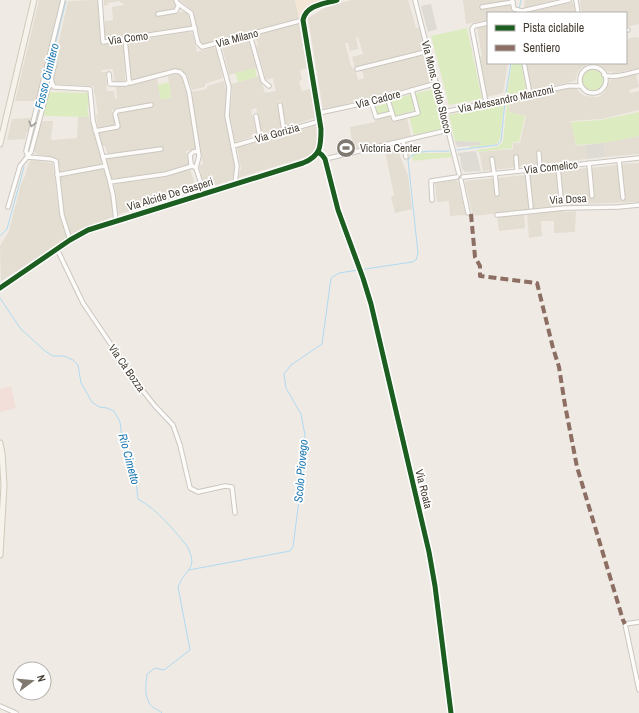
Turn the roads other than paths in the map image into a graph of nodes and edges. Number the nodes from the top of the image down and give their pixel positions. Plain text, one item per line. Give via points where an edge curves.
1 (34, 0) edge
2 (63, 0) edge
3 (100, 0) edge
4 (176, 0) edge
5 (337, 0) edge
6 (415, 0) edge
7 (569, 0) edge
8 (576, 0) edge
9 (512, 1) edge
10 (179, 4) junction
11 (482, 7) dead end
12 (519, 12) edge
13 (578, 12) edge
14 (158, 14) dead end
15 (303, 20) junction
16 (487, 23) edge
17 (195, 28) junction
18 (250, 34) junction
19 (125, 39) junction
20 (217, 43) junction
21 (428, 51) junction
22 (51, 60) junction
23 (524, 64) edge
24 (589, 64) edge
25 (590, 64) edge
26 (592, 67) junction
27 (588, 68) junction
28 (357, 69) dead end
29 (639, 71) edge
30 (109, 74) dead end
31 (604, 75) junction
32 (616, 76) junction
33 (580, 80) junction
34 (606, 80) junction
35 (129, 82) junction
36 (437, 83) junction
37 (52, 84) junction
38 (269, 86) dead end
39 (568, 86) junction
40 (581, 86) junction
41 (412, 90) junction
42 (530, 94) junction
43 (388, 97) junction
44 (371, 101) junction
45 (486, 103) junction
46 (151, 105) dead end
47 (280, 105) dead end
48 (444, 112) junction
49 (319, 113) junction
50 (392, 113) junction
51 (256, 116) dead end
52 (320, 120) junction
53 (448, 130) junction
54 (95, 131) junction
55 (284, 131) junction
56 (260, 138) junction
57 (403, 141) junction
58 (0, 144) edge
59 (233, 146) junction
60 (161, 149) dead end
61 (198, 151) junction
62 (318, 152) junction
63 (539, 153) dead end
64 (28, 157) junction
65 (103, 157) junction
66 (406, 157) dead end
67 (516, 157) dead end
68 (639, 158) edge
69 (325, 159) junction
70 (492, 159) dead end
71 (619, 160) junction
72 (589, 163) junction
73 (105, 166) junction
74 (194, 167) junction
75 (558, 167) junction
76 (540, 168) junction
77 (527, 170) junction
78 (517, 171) junction
79 (494, 173) junction
80 (57, 175) junction
81 (460, 177) junction
82 (110, 182) junction
83 (235, 184) junction
84 (204, 193) junction
85 (498, 194) dead end
86 (592, 196) dead end
87 (561, 198) dead end
88 (623, 198) dead end
89 (432, 200) dead end
90 (639, 205) edge
91 (8, 207) dead end
92 (531, 207) dead end
93 (468, 213) dead end
94 (497, 215) dead end
95 (116, 221) junction
96 (70, 240) junction
97 (57, 249) junction
98 (359, 268) dead end
99 (361, 273) dead end
100 (1, 287) edge
101 (0, 443) edge
102 (235, 513) dead end
103 (0, 555) edge
104 (639, 622) edge
105 (639, 690) edge
106 (0, 706) edge
107 (16, 713) edge
108 (451, 713) edge

1 - 58 street
2 - 22 street via 48,57
3 - 19 street, Via Como via 103,42
4 - 10 street, Via Milano
5 - 15 street via 310,8
6 - 21 street, Via Mons. Oddo Stocco
7 - 12 street
8 - 13 street
9 - 11 street
9 - 12 street
10 - 14 street via 176,11
10 - 17 street, Via Milano via 190,11
15 - 18 street, Via Milano
15 - 49 street
16 - 45 street via 474,26 472,29
17 - 19 street, Via Como
17 - 20 street, Via Milano via 200,46
18 - 20 street, Via Milano
18 - 38 street via 263,81
19 - 35 street
20 - 59 street via 229,87 227,116
21 - 28 street
21 - 36 street, Via Mons. Oddo Stocco
22 - 37 street via 55,65 50,79
22 -> 64 street via 26,151
23 - 42 street
24 - 27 street
25 - 26 street
26 - 27 street
26 - 31 street via 601,70
27 - 33 street via 581,74
29 - 32 street
30 - 35 street via 110,84
31 - 32 street
31 - 34 street
32 - 34 street
33 - 39 street
33 - 40 street
34 - 40 street via 603,89 591,94
35 - 61 street via 175,71 182,73 189,92
36 - 41 street, Via Cadore
36 - 48 street, Via Mons. Oddo Stocco
37 - 54 street via 54,87 90,89
37 - 64 street via 48,88
39 - 40 street
39 - 42 street, Via Alessandro Manzoni
41 - 43 street, Via Cadore
41 - 50 street via 418,113 394,119
42 - 45 street, Via Alessandro Manzoni
43 - 44 street, Via Cadore
43 - 50 street
44 - 49 street, Via Cadore
44 - 50 street via 376,117
45 - 48 street, Via Alessandro Manzoni
46 - 54 street via 117,111 115,114 118,126
47 - 55 street
48 - 53 street, Via Mons. Oddo Stocco
49 - 52 street
51 - 56 street
52 - 55 street, Via Gorizia
52 - 62 street via 321,142
53 - 57 street
53 - 81 street, Via Mons. Oddo Stocco
54 - 65 street
55 - 56 street, Via Gorizia
56 - 59 street, Via Gorizia
57 - 66 street
57 - 69 street
59 - 83 street via 237,168
60 - 65 street
61 - 74 street via 199,158
61 - 74 street via 190,154 190,162
62 - 69 street
62 - 83 street, Via Alcide De Gasperi via 303,164
63 - 76 street
64 - 80 street via 55,160
64 - 91 street via 20,166
65 - 73 street
67 - 78 street
68 - 71 street, Via Comelico
69 - 98 street via 338,210
70 - 79 street
71 - 72 street, Via Comelico
71 - 88 street
72 - 75 street, Via Comelico
72 - 86 street
73 - 80 street
73 - 82 street
74 - 82 street
74 - 84 street
75 - 76 street, Via Comelico
75 - 87 street
76 - 77 street, Via Comelico
77 - 78 street, Via Comelico
77 - 92 street
78 - 79 street, Via Comelico
79 - 81 street, Via Comelico
79 - 85 street
80 - 96 street via 62,215
81 - 89 street, Via Comelico via 431,181
81 - 93 street
82 - 95 street
83 - 84 street, Via Alcide De Gasperi
84 - 95 street, Via Alcide De Gasperi
90 - 94 street, Via Dosa via 565,208
95 - 96 street, Via Alcide De Gasperi via 88,230
96 - 97 street, Via Alcide De Gasperi
97 - 100 street, Via Alcide De Gasperi
97 - 102 street, Via Cà Bozza via 83,303 120,362 173,425 190,488 198,492 225,486 232,488
99 - 108 street, Via Roata via 371,304 429,552
101 - 103 street via 4,485
104 - 105 street via 625,624
106 - 107 street

